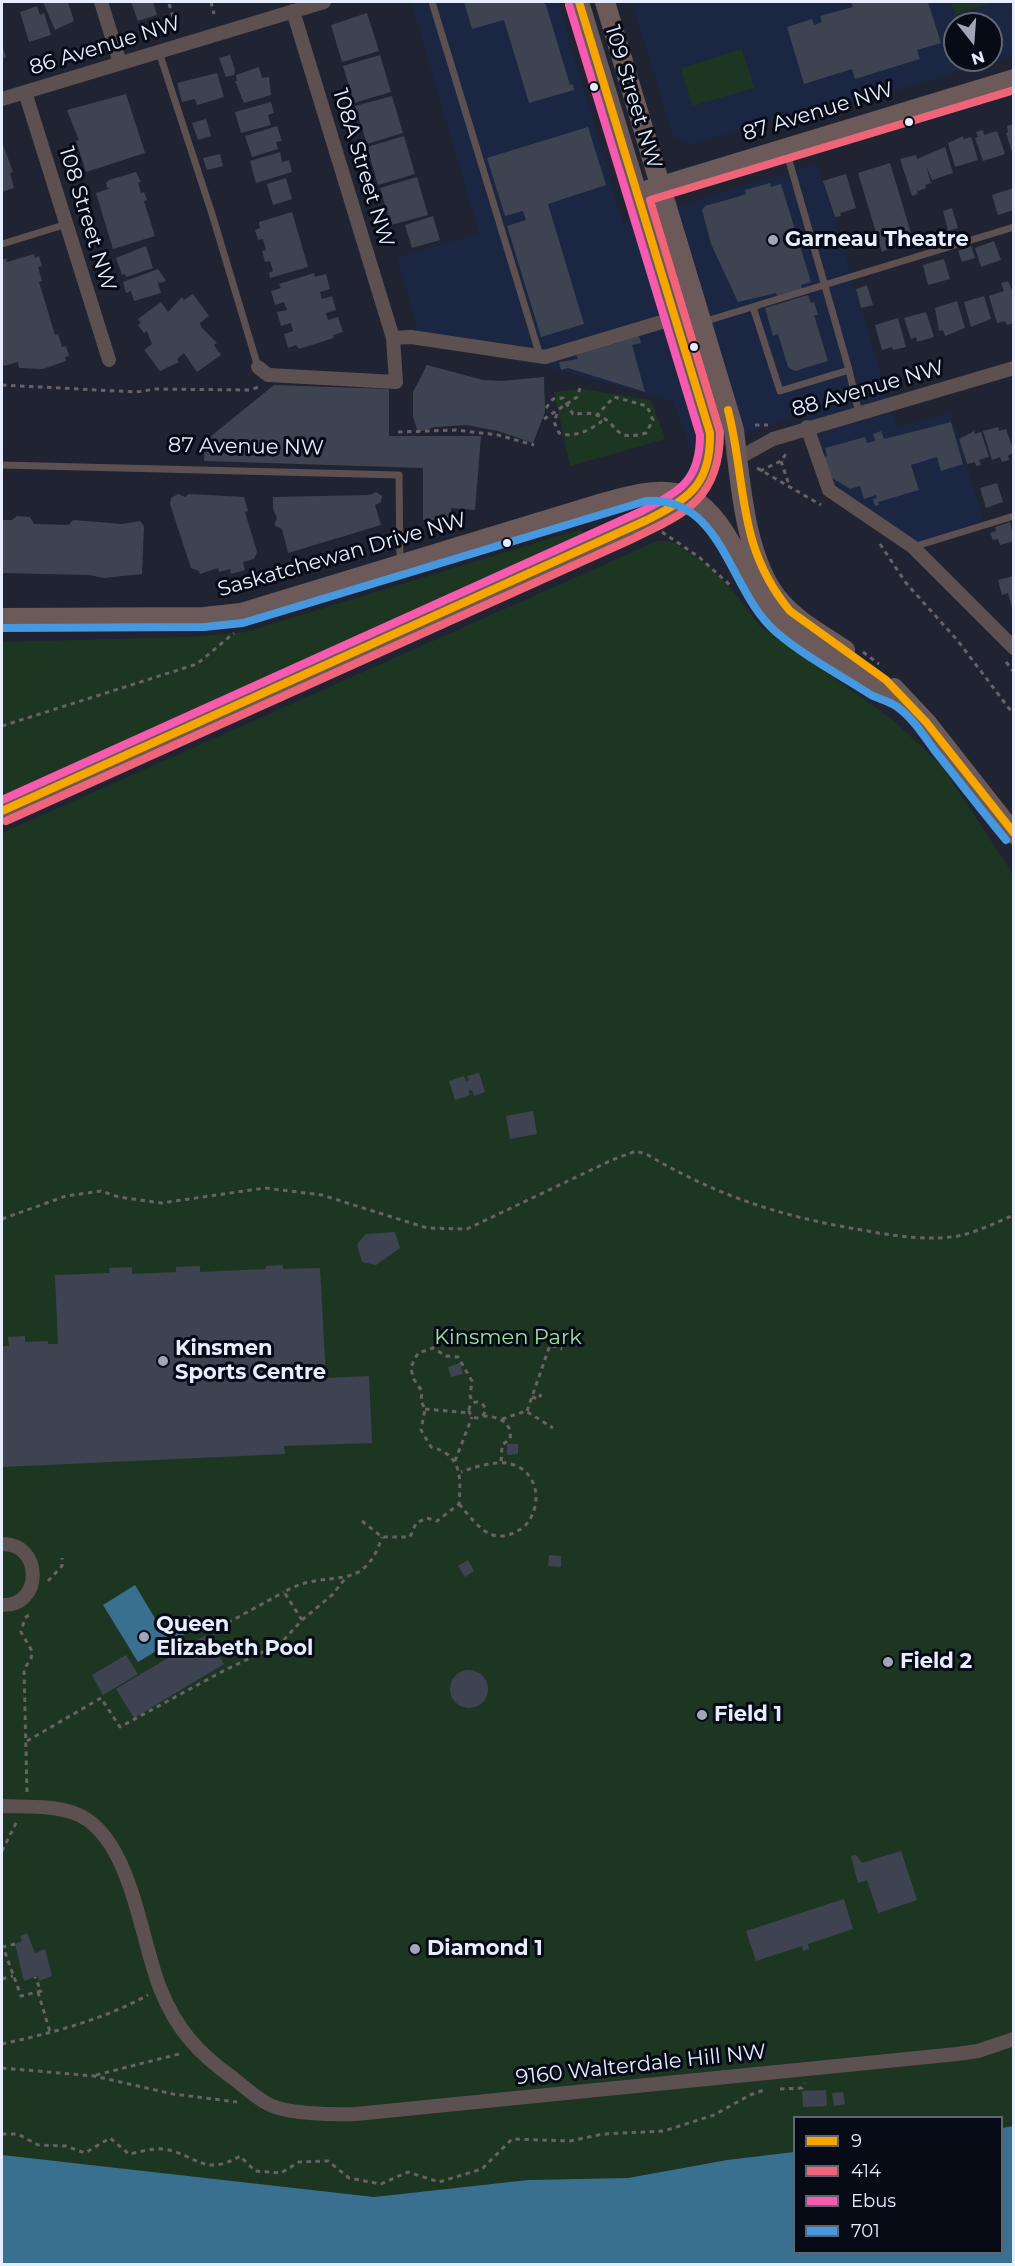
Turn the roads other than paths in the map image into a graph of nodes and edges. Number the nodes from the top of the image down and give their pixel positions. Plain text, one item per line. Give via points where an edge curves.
1 (101, 2) edge
2 (324, 2) edge
3 (432, 2) edge
4 (579, 2) edge
5 (605, 2) edge
6 (293, 11) junction
7 (158, 51) junction
8 (120, 63) junction
9 (1014, 79) edge
10 (25, 92) junction
11 (2, 99) edge
12 (785, 147) junction
13 (660, 186) junction
14 (637, 193) junction
15 (66, 224) junction
16 (1014, 227) edge
17 (2, 244) edge
18 (825, 285) junction
19 (753, 307) junction
20 (675, 318) junction
21 (703, 322) junction
22 (393, 338) junction
23 (540, 356) junction
24 (109, 360) dead end
25 (258, 367) joint
26 (1014, 368) edge
27 (849, 370) junction
28 (859, 414) junction
29 (807, 428) junction
30 (737, 459) junction
31 (2, 465) edge
32 (687, 496) junction
33 (1014, 516) edge
34 (913, 547) junction
35 (400, 564) junction
36 (2, 618) edge
37 (1014, 648) edge
38 (903, 698) junction
39 (2, 811) edge
40 (1014, 834) edge
41 (2, 1544) edge
42 (3, 1607) edge
43 (2, 1806) edge
44 (1014, 2039) edge

1 - 8 street
2 - 6 street, 86 Avenue NW
3 - 23 lane
4 - 14 main road, 109 Street NW
5 - 13 main road, 109 Street NW
6 - 7 street, 86 Avenue NW
6 - 22 street, 108A Street NW
7 - 8 street, 86 Avenue NW
7 - 25 lane
8 - 10 street, 86 Avenue NW
9 - 12 main road, 87 Avenue NW
10 - 11 street, 86 Avenue NW
10 - 15 street, 108 Street NW
12 - 13 main road, 87 Avenue NW
12 - 18 lane
13 - 14 main road, 87 Avenue NW
13 - 21 main road, 109 Street NW
14 - 20 main road, 109 Street NW
15 - 17 lane
15 - 24 street, 108 Street NW
16 - 18 lane
18 - 19 lane
18 - 27 lane
19 - 21 lane
19 - 27 lane via 780,391
20 - 23 street
20 - 32 main road, 109 Street NW via 710,433 711,452 705,478
21 - 30 main road, 109 Street NW via 734,430
22 - 23 street via 411,337
22 - 25 street, 108A Street NW via 396,382 268,375
26 - 28 street, 88 Avenue NW
27 - 28 lane
28 - 29 street, 88 Avenue NW
29 - 30 street, 88 Avenue NW via 773,439
29 - 34 street via 829,490
30 - 38 main road, 109 Street NW via 747,520 759,559 778,599 886,680
31 - 35 lane, 87 Avenue NW via 399,475
32 - 35 main road, Saskatchewan Drive NW via 644,491
32 - 38 main road, 109 Street NW via 710,513 733,546 764,605 783,624 879,687
32 - 39 main road via 626,530
33 - 34 lane
34 - 37 street
35 - 36 main road, Saskatchewan Drive NW via 225,616
38 - 40 main road, 109 Street NW
41 - 42 street via 26,1553 34,1570 30,1590 15,1603
43 - 44 street, 9160 Walterdale Hill NW via 75,1813 109,1841 122,1867 160,1988 178,2024 197,2050 271,2105 322,2114 356,2114 957,2054

